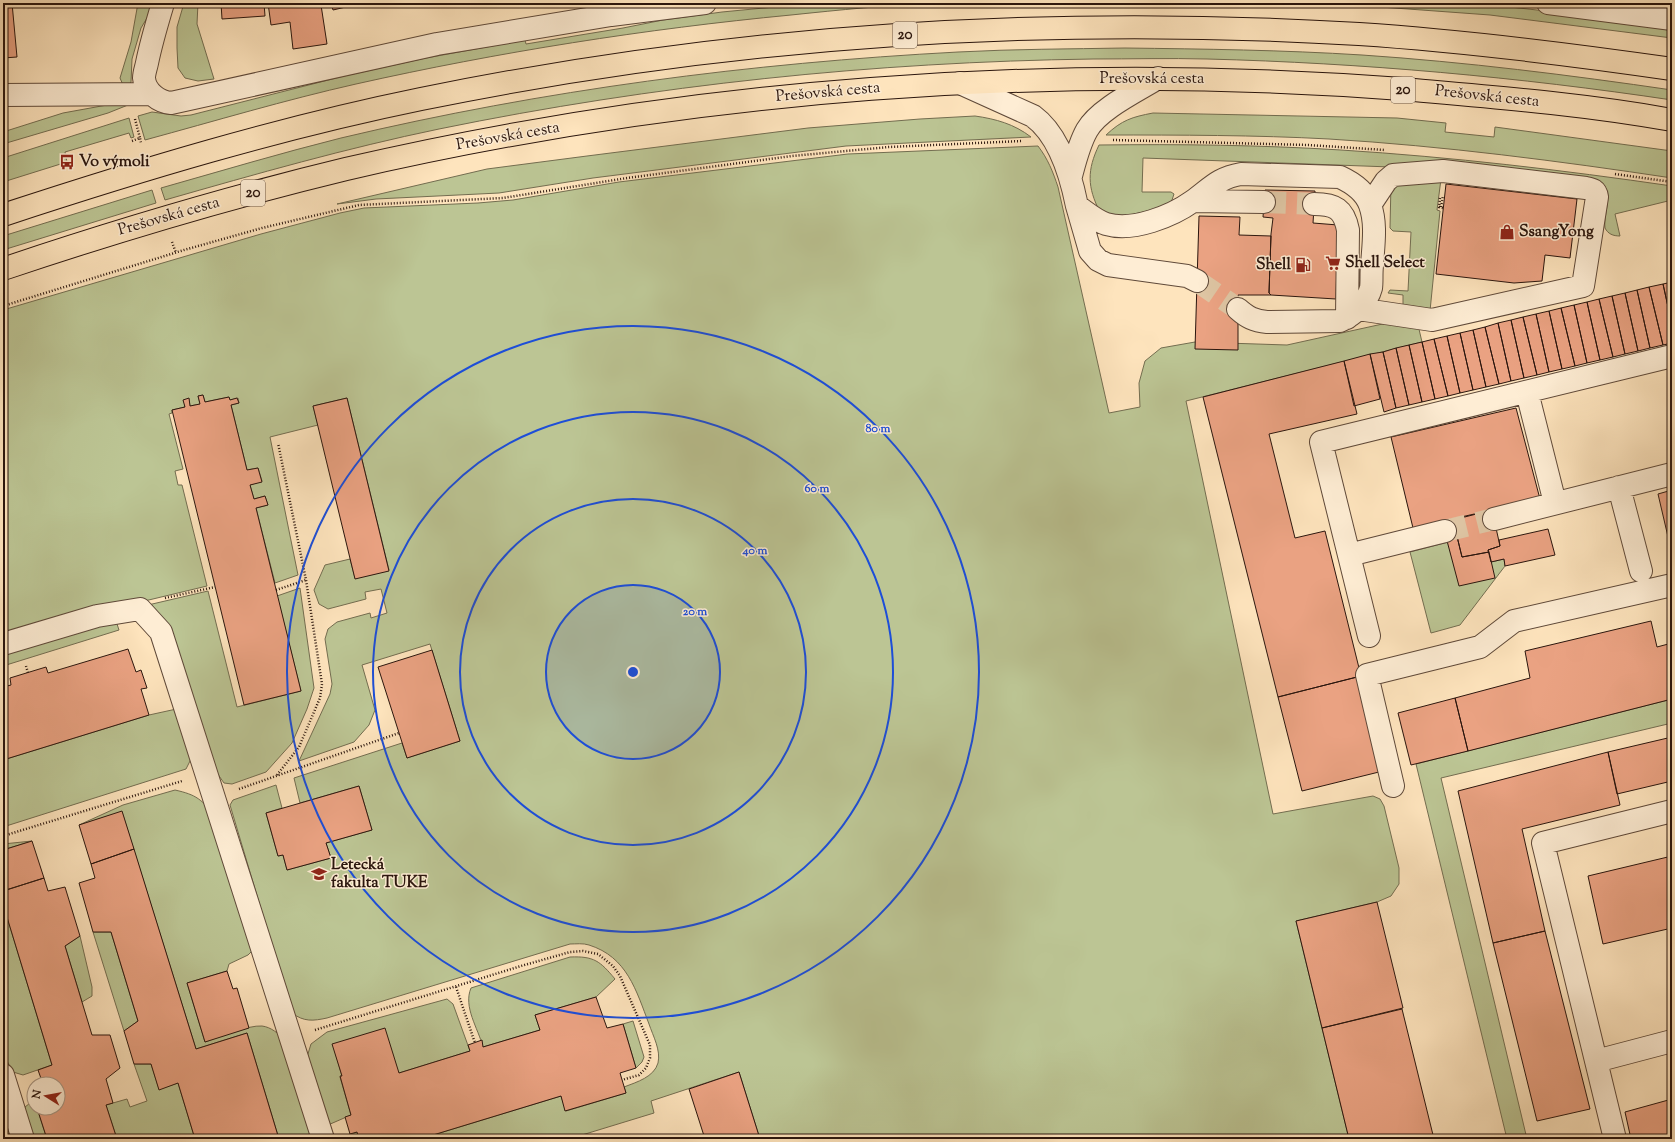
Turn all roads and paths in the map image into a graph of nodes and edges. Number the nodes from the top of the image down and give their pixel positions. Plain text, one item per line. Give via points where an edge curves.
1 (163, 3) edge
2 (705, 3) edge
3 (1548, 3) edge
4 (1672, 20) edge
5 (1672, 69) edge
6 (1158, 78) junction
7 (960, 83) junction
8 (3, 95) edge
9 (154, 97) junction
10 (135, 118) dead end
11 (1672, 120) edge
12 (140, 138) dead end
13 (1082, 140) junction
14 (1054, 141) junction
15 (1392, 150) dead end
16 (1610, 173) dead end
17 (1071, 176) junction
18 (1672, 182) edge
19 (1193, 201) junction
20 (1264, 202) tunnel mouth
21 (1314, 204) tunnel mouth
22 (1370, 205) junction
23 (1077, 206) junction
24 (3, 215) edge
25 (3, 269) edge
26 (1197, 281) tunnel mouth
27 (3, 306) edge
28 (1238, 309) tunnel mouth
29 (1353, 314) junction
30 (1672, 356) edge
31 (1527, 392) junction
32 (278, 443) dead end
33 (1672, 474) edge
34 (1619, 487) junction
35 (1555, 503) junction
36 (1494, 519) tunnel mouth
37 (1445, 531) tunnel mouth
38 (1349, 555) junction
39 (1641, 571) dead end
40 (306, 580) junction
41 (1672, 585) edge
42 (215, 587) dead end
43 (276, 590) dead end
44 (140, 609) junction
45 (1369, 636) dead end
46 (3, 644) edge
47 (26, 666) dead end
48 (28, 672) dead end
49 (399, 733) dead end
50 (206, 773) junction
51 (277, 775) junction
52 (1393, 786) dead end
53 (214, 797) junction
54 (1672, 812) edge
55 (3, 836) edge
56 (456, 988) junction
57 (291, 1038) junction
58 (1672, 1041) edge
59 (475, 1043) dead end
60 (1596, 1061) junction
61 (3, 1075) edge
62 (622, 1080) dead end
63 (23, 1139) edge
64 (323, 1139) edge
65 (1615, 1139) edge

1 - 9 street via 144,78
2 - 9 street via 611,15 437,44 171,103
3 - 4 street
5 - 24 highway, 20 via 1486,45 1283,30 1124,28 879,36 696,54 590,69 422,99 282,132 172,162
6 - 7 highway, Prešovská cesta / 20
6 - 11 highway, Prešovská cesta / 20 via 1298,82 1446,93 1584,107
6 - 13 street via 1103,112 1094,120
7 - 14 street via 1033,116 1048,129
7 - 25 highway, Prešovská cesta / 20 via 728,102 574,125 446,148 344,170 164,217
8 - 9 street
10 - 12 path
13 - 15 path via 1175,140
13 - 17 street
14 - 17 street
14 - 27 path via 889,147 792,156 503,198 359,205 184,250
16 - 18 path
17 - 23 street
19 - 20 street
19 - 22 street via 1219,181 1228,176 1241,174 1340,177 1352,182 1362,191
19 - 23 street via 1170,215 1126,226 1105,224
21 - 29 street via 1334,206 1346,220
22 - 29 street via 1374,220 1371,288
22 - 29 street via 1393,175 1444,171 1586,188 1596,192 1597,197 1583,286 1432,320
23 - 26 street via 1090,251 1098,260 1108,265 1187,276
28 - 29 street via 1255,321 1267,322 1333,321
30 - 31 street
31 - 35 street
31 - 38 street via 1321,442
32 - 40 path
33 - 34 street
34 - 35 street
34 - 39 street
35 - 36 street
37 - 38 street
38 - 45 street
40 - 43 path
40 - 51 path via 322,684 320,698 299,747
41 - 52 street via 1514,621 1480,647 1367,675
42 - 44 path via 146,603
44 - 46 street via 97,616
44 - 50 street via 161,632
47 - 48 path
49 - 51 path
50 - 53 street
50 - 55 path
51 - 53 path
53 - 57 street
54 - 60 street via 1543,843
56 - 57 path
56 - 59 path
56 - 62 path via 570,952 598,954 613,966 620,976 650,1045 650,1058 646,1068 639,1075
57 - 64 street
58 - 60 street
60 - 65 street
61 - 63 street

